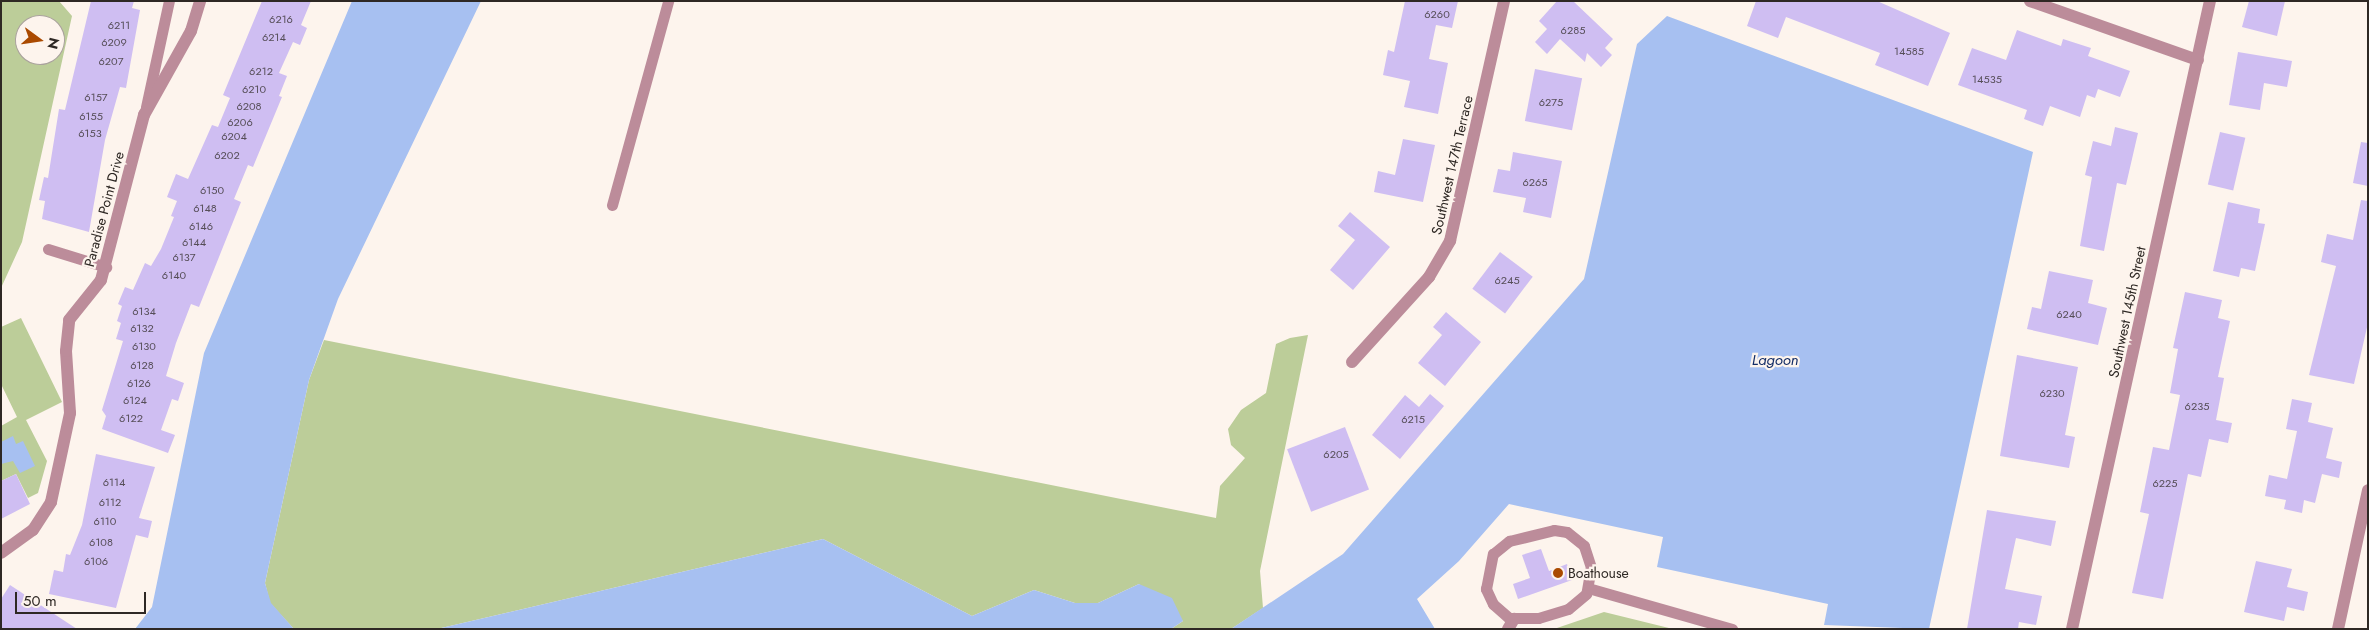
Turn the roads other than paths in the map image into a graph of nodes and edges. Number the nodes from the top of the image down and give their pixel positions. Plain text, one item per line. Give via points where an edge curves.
1 (169, 1) edge
2 (200, 1) edge
3 (668, 1) edge
4 (1504, 1) edge
5 (2030, 1) edge
6 (2210, 1) edge
7 (2198, 60) junction
8 (144, 115) junction
9 (612, 205) dead end
10 (48, 248) dead end
11 (106, 267) junction
12 (1352, 362) dead end
13 (2368, 490) edge
14 (1, 553) edge
15 (1588, 588) junction
16 (1511, 624) edge
17 (1732, 629) edge
18 (2072, 629) edge
19 (2338, 629) edge

1 - 8 lane
2 - 8 street, Paradise Point Drive via 191,31
3 - 9 lane
4 - 12 street, Southwest 147th Terrace via 1450,241 1429,277
5 - 7 street
6 - 7 street, Southwest 145th Street
7 - 18 street, Southwest 145th Street
8 - 11 street, Paradise Point Drive
10 - 11 lane
11 - 14 street, Paradise Point Drive via 101,280 69,320 66,362 70,413 51,502 33,530
13 - 19 street
15 - 16 lane via 1568,609
15 - 16 lane via 1589,555 1577,538 1554,530 1509,541 1493,554 1486,589 1493,604
15 - 17 lane

